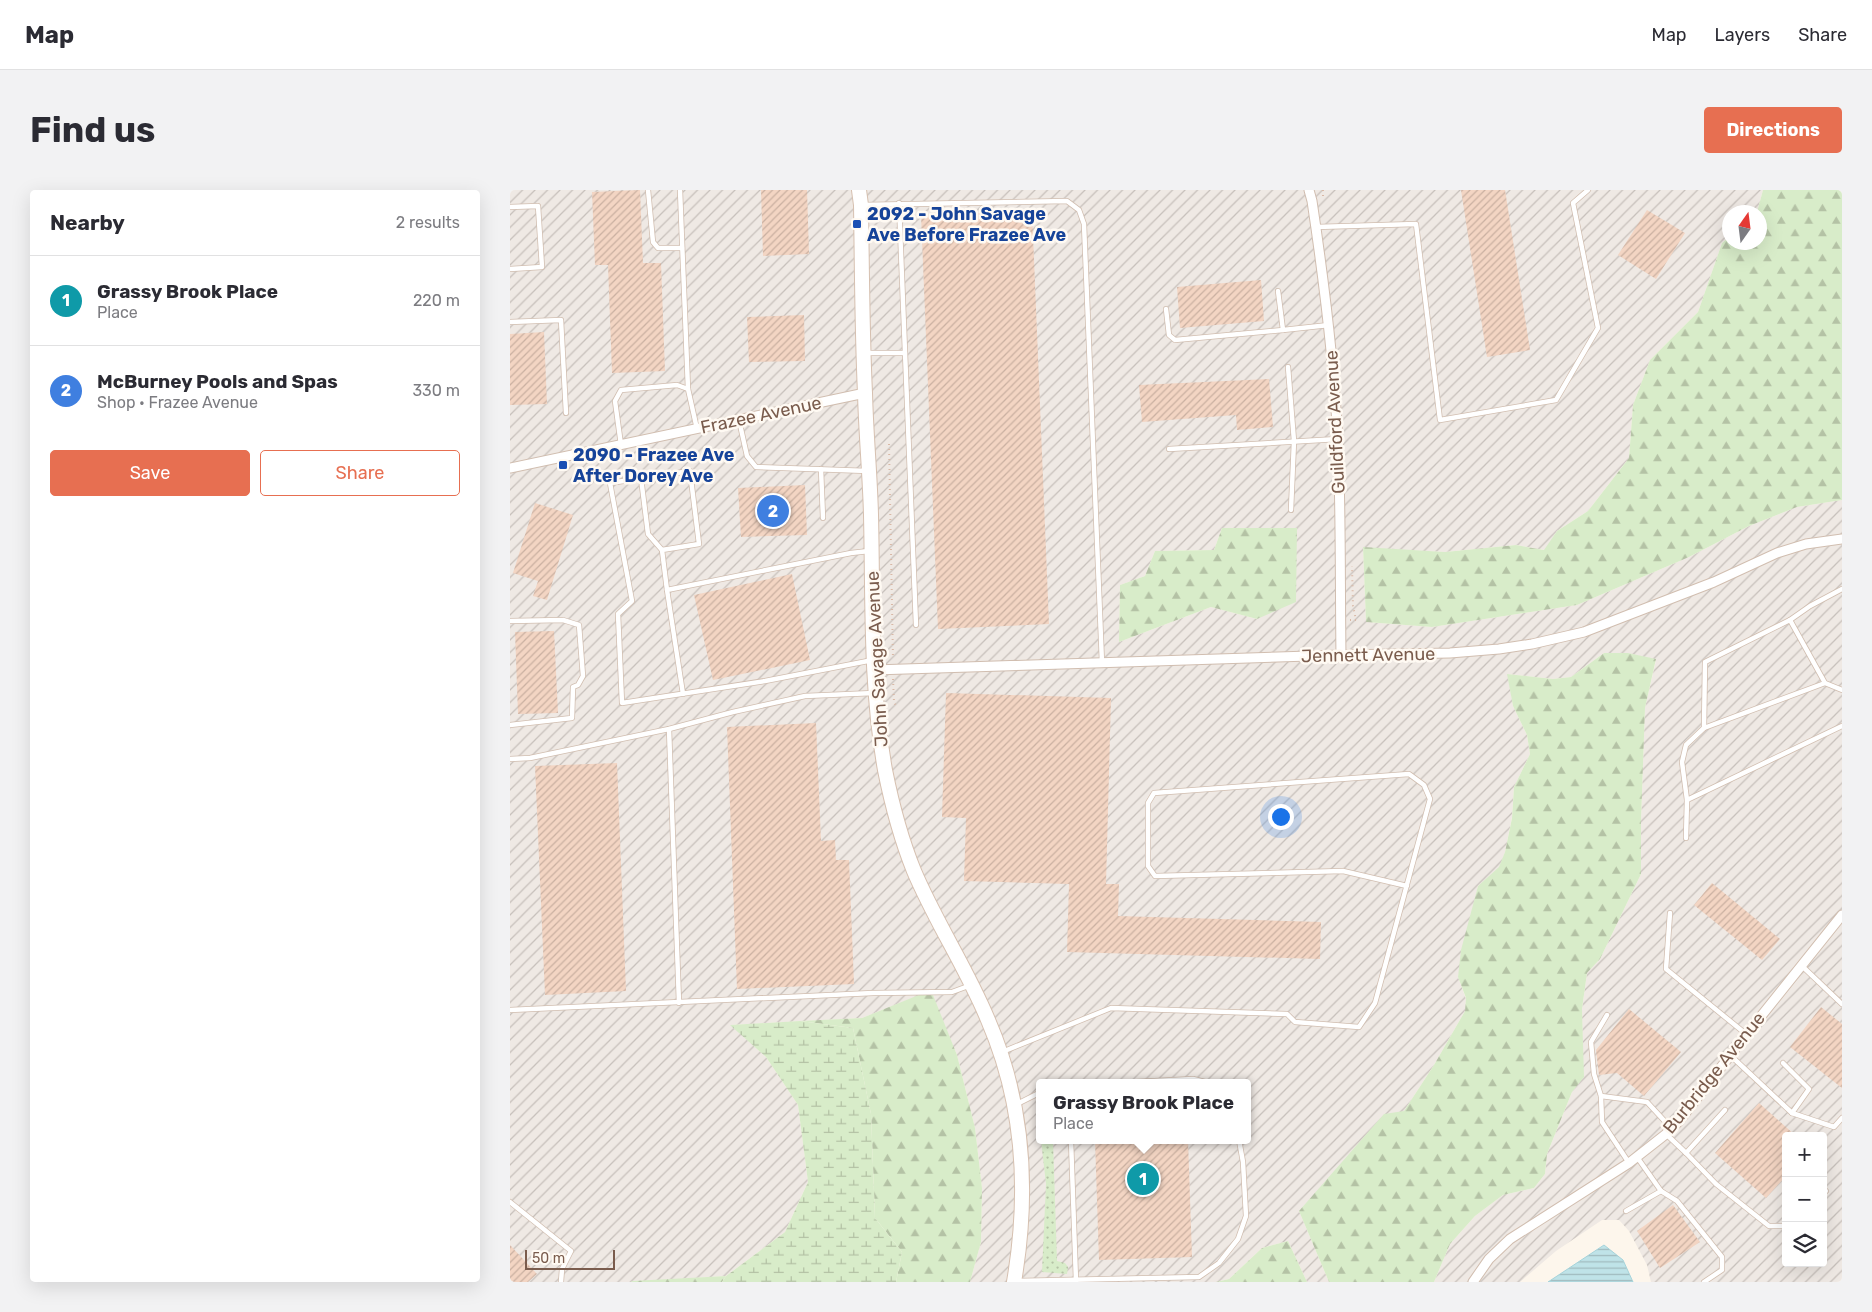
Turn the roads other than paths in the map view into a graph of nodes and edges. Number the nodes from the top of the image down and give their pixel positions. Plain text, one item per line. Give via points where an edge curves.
1 (648, 190) edge
2 (680, 190) edge
3 (859, 190) edge
4 (1309, 190) edge
5 (1588, 190) edge
6 (899, 203) junction
7 (861, 205) junction
8 (510, 207) edge
9 (1316, 227) junction
10 (682, 248) junction
11 (510, 269) edge
12 (1278, 291) dead end
13 (1166, 309) dead end
14 (510, 322) edge
15 (1329, 325) junction
16 (1283, 330) junction
17 (864, 353) junction
18 (905, 353) junction
19 (1288, 367) dead end
20 (688, 389) junction
21 (865, 393) junction
22 (566, 413) dead end
23 (740, 420) junction
24 (697, 429) junction
25 (1338, 439) junction
26 (1294, 441) junction
27 (621, 445) junction
28 (1169, 449) dead end
29 (510, 468) edge
30 (821, 469) junction
31 (869, 471) junction
32 (641, 478) junction
33 (1292, 510) dead end
34 (823, 518) dead end
35 (1842, 539) edge
36 (662, 550) junction
37 (872, 551) junction
38 (1842, 589) edge
39 (667, 590) junction
40 (1790, 620) junction
41 (510, 621) edge
42 (916, 625) dead end
43 (1341, 655) junction
44 (1102, 663) junction
45 (874, 665) junction
46 (1825, 683) junction
47 (1842, 690) edge
48 (683, 694) junction
49 (876, 694) junction
50 (510, 725) edge
51 (1842, 726) edge
52 (1704, 728) junction
53 (669, 729) junction
54 (510, 758) edge
55 (1687, 800) junction
56 (1686, 838) dead end
57 (1407, 886) junction
58 (1670, 914) dead end
59 (1842, 916) edge
60 (1802, 966) junction
61 (972, 985) junction
62 (679, 1003) junction
63 (1842, 1004) edge
64 (510, 1010) edge
65 (1607, 1015) dead end
66 (1746, 1034) junction
67 (1000, 1052) junction
68 (1730, 1055) junction
69 (1783, 1063) dead end
70 (1036, 1094) edge
71 (1601, 1096) junction
72 (1014, 1105) junction
73 (1725, 1110) dead end
74 (1792, 1113) junction
75 (1842, 1118) edge
76 (1669, 1132) junction
77 (1071, 1144) edge
78 (1240, 1144) edge
79 (1686, 1153) junction
80 (1633, 1160) junction
81 (1661, 1191) junction
82 (510, 1202) edge
83 (1626, 1211) dead end
84 (1782, 1226) edge
85 (1014, 1281) edge
86 (1076, 1281) junction
87 (561, 1282) edge
88 (1473, 1282) edge
89 (1704, 1282) edge

1 - 10 lane via 653,242 658,248
2 - 10 lane
3 - 7 main road, John Savage Avenue
4 - 9 street, Guildford Avenue
5 - 9 lane via 1573,203 1598,328 1556,400 1440,420 1416,224
6 - 7 lane
6 - 18 lane
6 - 44 lane via 1067,201 1079,210 1084,224
7 - 17 main road, John Savage Avenue
8 - 11 lane via 538,206 542,267
9 - 15 street, Guildford Avenue
10 - 20 lane
12 - 16 lane
13 - 16 lane via 1169,335 1175,340
14 - 22 lane via 561,320
15 - 16 lane
15 - 25 street, Guildford Avenue
17 - 18 lane
17 - 21 main road, John Savage Avenue
18 - 42 lane
19 - 26 lane
20 - 24 lane
20 - 27 lane via 677,385 621,390 614,400
21 - 23 street, Frazee Avenue
21 - 31 main road, John Savage Avenue
23 - 24 street, Frazee Avenue
23 - 30 lane via 747,456 756,467
24 - 27 street, Frazee Avenue
25 - 26 lane
25 - 43 street, Guildford Avenue
26 - 28 lane
26 - 33 lane
27 - 29 street, Frazee Avenue
30 - 31 lane
30 - 34 lane
31 - 37 main road, John Savage Avenue
32 - 36 lane via 648,534
32 - 36 lane via 690,471 700,544
32 - 48 lane via 610,483 632,601 618,614 622,703
35 - 43 street, Jennett Avenue via 1784,551 1584,632 1532,644 1450,653
36 - 39 lane
37 - 39 lane
37 - 45 main road, John Savage Avenue
38 - 40 lane
39 - 48 lane
40 - 46 lane
40 - 52 lane via 1705,662
41 - 50 lane via 563,620 578,624 583,676 573,687 572,718
43 - 44 street, Jennett Avenue
44 - 45 street, Jennett Avenue via 893,670
45 - 48 lane
45 - 49 main road, John Savage Avenue
46 - 47 lane
46 - 52 lane
49 - 53 lane via 805,696
49 - 61 main road, John Savage Avenue via 885,770 900,832 924,891
51 - 55 lane
52 - 55 lane via 1686,744 1682,762
53 - 54 lane via 530,758
53 - 62 lane
55 - 56 lane
57 - 57 lane via 1430,798 1424,785 1409,774 1154,793 1148,803 1148,866 1155,876 1343,871
57 - 67 lane via 1375,1003 1360,1027 1295,1022 1287,1014 1111,1008
58 - 66 lane via 1666,969
59 - 60 street, Burbridge Avenue
60 - 63 lane
60 - 66 street, Burbridge Avenue
61 - 62 lane via 952,992
61 - 67 main road, John Savage Avenue
62 - 64 lane
65 - 71 lane via 1590,1042
66 - 68 street, Burbridge Avenue
67 - 72 main road, John Savage Avenue
68 - 74 lane
68 - 76 street, Burbridge Avenue
69 - 74 lane via 1809,1089
70 - 72 lane
71 - 76 lane via 1647,1102
71 - 80 lane via 1602,1122
72 - 85 main road, John Savage Avenue via 1023,1191
73 - 79 lane
74 - 75 lane via 1834,1127
76 - 79 lane
76 - 80 street, Burbridge Avenue
77 - 86 lane
78 - 86 lane via 1246,1216 1238,1239 1219,1263 1199,1277
79 - 84 lane via 1716,1184 1770,1226
80 - 81 lane
80 - 88 street, Burbridge Avenue via 1510,1239 1489,1259
81 - 83 lane
81 - 89 lane via 1677,1201 1722,1257 1722,1270
82 - 87 lane via 571,1251 562,1269
85 - 86 lane

